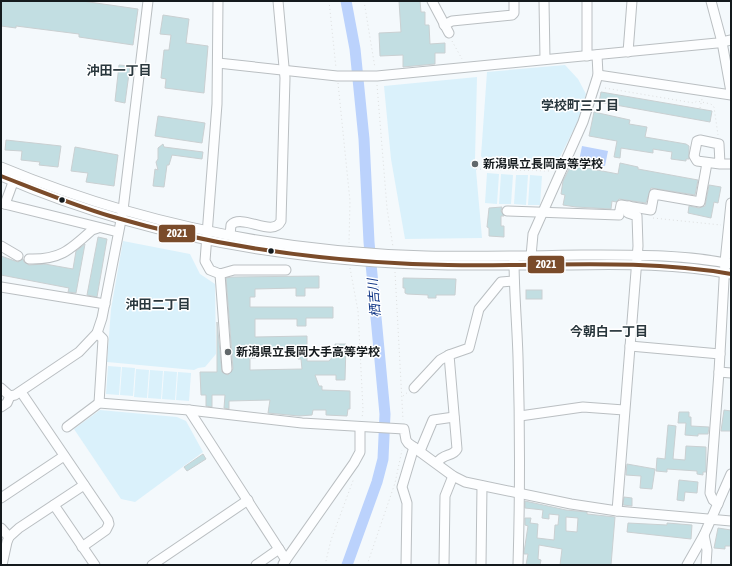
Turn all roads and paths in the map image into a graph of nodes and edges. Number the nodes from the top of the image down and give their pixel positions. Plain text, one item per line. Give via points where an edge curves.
1 (148, 1) edge
2 (218, 1) edge
3 (278, 1) edge
4 (329, 1) edge
5 (364, 1) edge
6 (432, 1) edge
7 (514, 1) edge
8 (544, 1) edge
9 (587, 1) edge
10 (632, 1) edge
11 (711, 1) edge
12 (444, 25) junction
13 (449, 33) joint
14 (727, 41) edge
15 (628, 52) junction
16 (597, 55) junction
17 (587, 56) junction
18 (545, 59) junction
19 (218, 64) junction
20 (465, 64) dead end
21 (284, 70) junction
22 (338, 75) junction
23 (598, 75) junction
24 (377, 76) junction
25 (605, 88) dead end
26 (663, 92) dead end
27 (731, 94) edge
28 (662, 98) junction
29 (703, 98) dead end
30 (702, 102) junction
31 (700, 108) dead end
32 (719, 144) junction
33 (707, 163) junction
34 (720, 164) junction
35 (731, 164) edge
36 (1, 167) edge
37 (476, 169) dead end
38 (560, 172) junction
39 (1, 176) edge
40 (15, 177) junction
41 (3, 203) edge
42 (731, 203) edge
43 (629, 206) junction
44 (123, 210) junction
45 (507, 211) dead end
46 (542, 212) junction
47 (652, 218) dead end
48 (121, 220) junction
49 (728, 226) junction
50 (98, 228) junction
51 (206, 230) junction
52 (118, 232) junction
53 (230, 235) junction
54 (205, 241) junction
55 (1, 246) edge
56 (18, 256) dead end
57 (351, 256) junction
58 (531, 256) junction
59 (30, 259) dead end
60 (393, 259) junction
61 (637, 259) junction
62 (514, 261) junction
63 (728, 263) edge
64 (286, 270) dead end
65 (728, 273) edge
66 (220, 274) junction
67 (514, 281) junction
68 (1, 287) edge
69 (105, 304) junction
70 (97, 333) junction
71 (630, 346) junction
72 (720, 354) junction
73 (449, 355) junction
74 (227, 369) dead end
75 (719, 372) junction
76 (731, 373) edge
77 (1, 388) edge
78 (414, 388) dead end
79 (20, 392) junction
80 (10, 396) junction
81 (99, 403) junction
82 (1, 407) edge
83 (189, 410) junction
84 (624, 410) junction
85 (454, 416) junction
86 (520, 416) junction
87 (362, 426) junction
88 (67, 427) dead end
89 (403, 429) junction
90 (403, 446) dead end
91 (417, 449) junction
92 (64, 456) junction
93 (437, 463) junction
94 (355, 474) dead end
95 (731, 474) edge
96 (453, 476) junction
97 (84, 485) junction
98 (482, 486) junction
99 (520, 494) junction
100 (1, 498) edge
101 (248, 500) junction
102 (718, 504) junction
103 (54, 505) junction
104 (616, 511) junction
105 (712, 519) junction
106 (731, 521) edge
107 (1, 528) edge
108 (704, 535) junction
109 (9, 537) junction
110 (82, 547) junction
111 (279, 549) junction
112 (285, 563) edge
113 (2, 565) edge
114 (95, 565) edge
115 (152, 565) edge
116 (256, 565) edge
117 (326, 565) edge
118 (367, 565) edge
119 (406, 565) edge
120 (444, 565) edge
121 (481, 565) edge
122 (518, 565) edge
123 (687, 565) edge
124 (706, 565) edge

1 - 44 street
2 - 19 street
3 - 21 street
4 - 22 path
5 - 24 path
6 - 12 street
7 - 12 street via 512,15 452,21
8 - 18 street
9 - 17 street
10 - 15 street
11 - 14 street
12 - 13 street
13 - 20 path
14 - 15 street
14 - 27 street
15 - 16 street
16 - 17 street
16 - 23 street
17 - 18 street
18 - 24 street
19 - 21 street
19 - 51 street via 214,150
21 - 22 street
21 - 53 street via 280,225 274,228 238,221 231,225
22 - 24 street
22 - 57 path via 350,201
23 - 27 street
23 - 38 street via 583,122
24 - 60 path
25 - 28 path
26 - 28 path
28 - 30 path via 694,104
29 - 30 path
30 - 31 path
30 - 32 path via 713,105
32 - 33 street via 700,140 696,144 693,156 696,160
32 - 34 street
33 - 34 street
33 - 43 street via 700,202 654,194 651,210
34 - 35 street
36 - 40 street
37 - 38 path
38 - 46 street
39 - 40 street
40 - 41 street
40 - 44 street
40 - 48 street
41 - 50 street via 36,215
42 - 49 street
43 - 46 street via 621,205 619,215
43 - 61 street via 628,213 637,216
44 - 48 street
44 - 51 street
45 - 46 street
46 - 58 street via 533,234
47 - 49 path
48 - 52 street
48 - 54 street
49 - 63 street
50 - 52 street
50 - 59 street via 62,254 49,259
51 - 53 street
51 - 54 street
52 - 69 street
53 - 57 street
54 - 57 street via 287,254
54 - 66 street via 204,261 210,270
55 - 56 street
57 - 60 street
57 - 87 path via 358,311
58 - 61 street
58 - 62 street
60 - 62 street
60 - 89 path
61 - 62 street
61 - 63 street via 689,258
61 - 65 street
61 - 71 street
62 - 67 street
63 - 65 street
64 - 66 street via 234,270
65 - 72 street
66 - 74 street
67 - 73 street via 501,282 479,309 469,348 454,351
67 - 86 street
68 - 69 street
69 - 70 street
70 - 79 street via 79,352
70 - 81 street via 103,340
71 - 72 street
71 - 84 street
72 - 75 street
73 - 78 street via 440,360
73 - 85 street
75 - 76 street
75 - 102 street via 710,493
77 - 80 street
79 - 80 street
79 - 92 street
80 - 82 street via 7,403
81 - 83 street
81 - 88 street
83 - 87 street
83 - 101 street
84 - 86 street via 583,407
84 - 104 street
85 - 91 street via 434,420
85 - 93 street via 456,452 442,456
86 - 99 street
87 - 89 street
87 - 112 street via 360,452 354,463
89 - 91 street via 406,440
90 - 118 path via 395,483
91 - 93 street
91 - 119 street via 402,487 407,503
92 - 97 street
92 - 100 street
93 - 96 street
94 - 117 path via 331,540
95 - 102 street
96 - 98 street
96 - 120 street via 445,496
97 - 103 street
97 - 110 street via 109,524 106,530
98 - 99 street
98 - 121 street
99 - 104 street
99 - 122 street
101 - 111 street
101 - 115 street
102 - 105 street
103 - 109 street via 18,528
103 - 110 street
104 - 105 street
105 - 106 street
105 - 108 street
107 - 109 street
108 - 123 street
108 - 124 street
109 - 113 street
110 - 114 street
111 - 112 street
111 - 116 street

